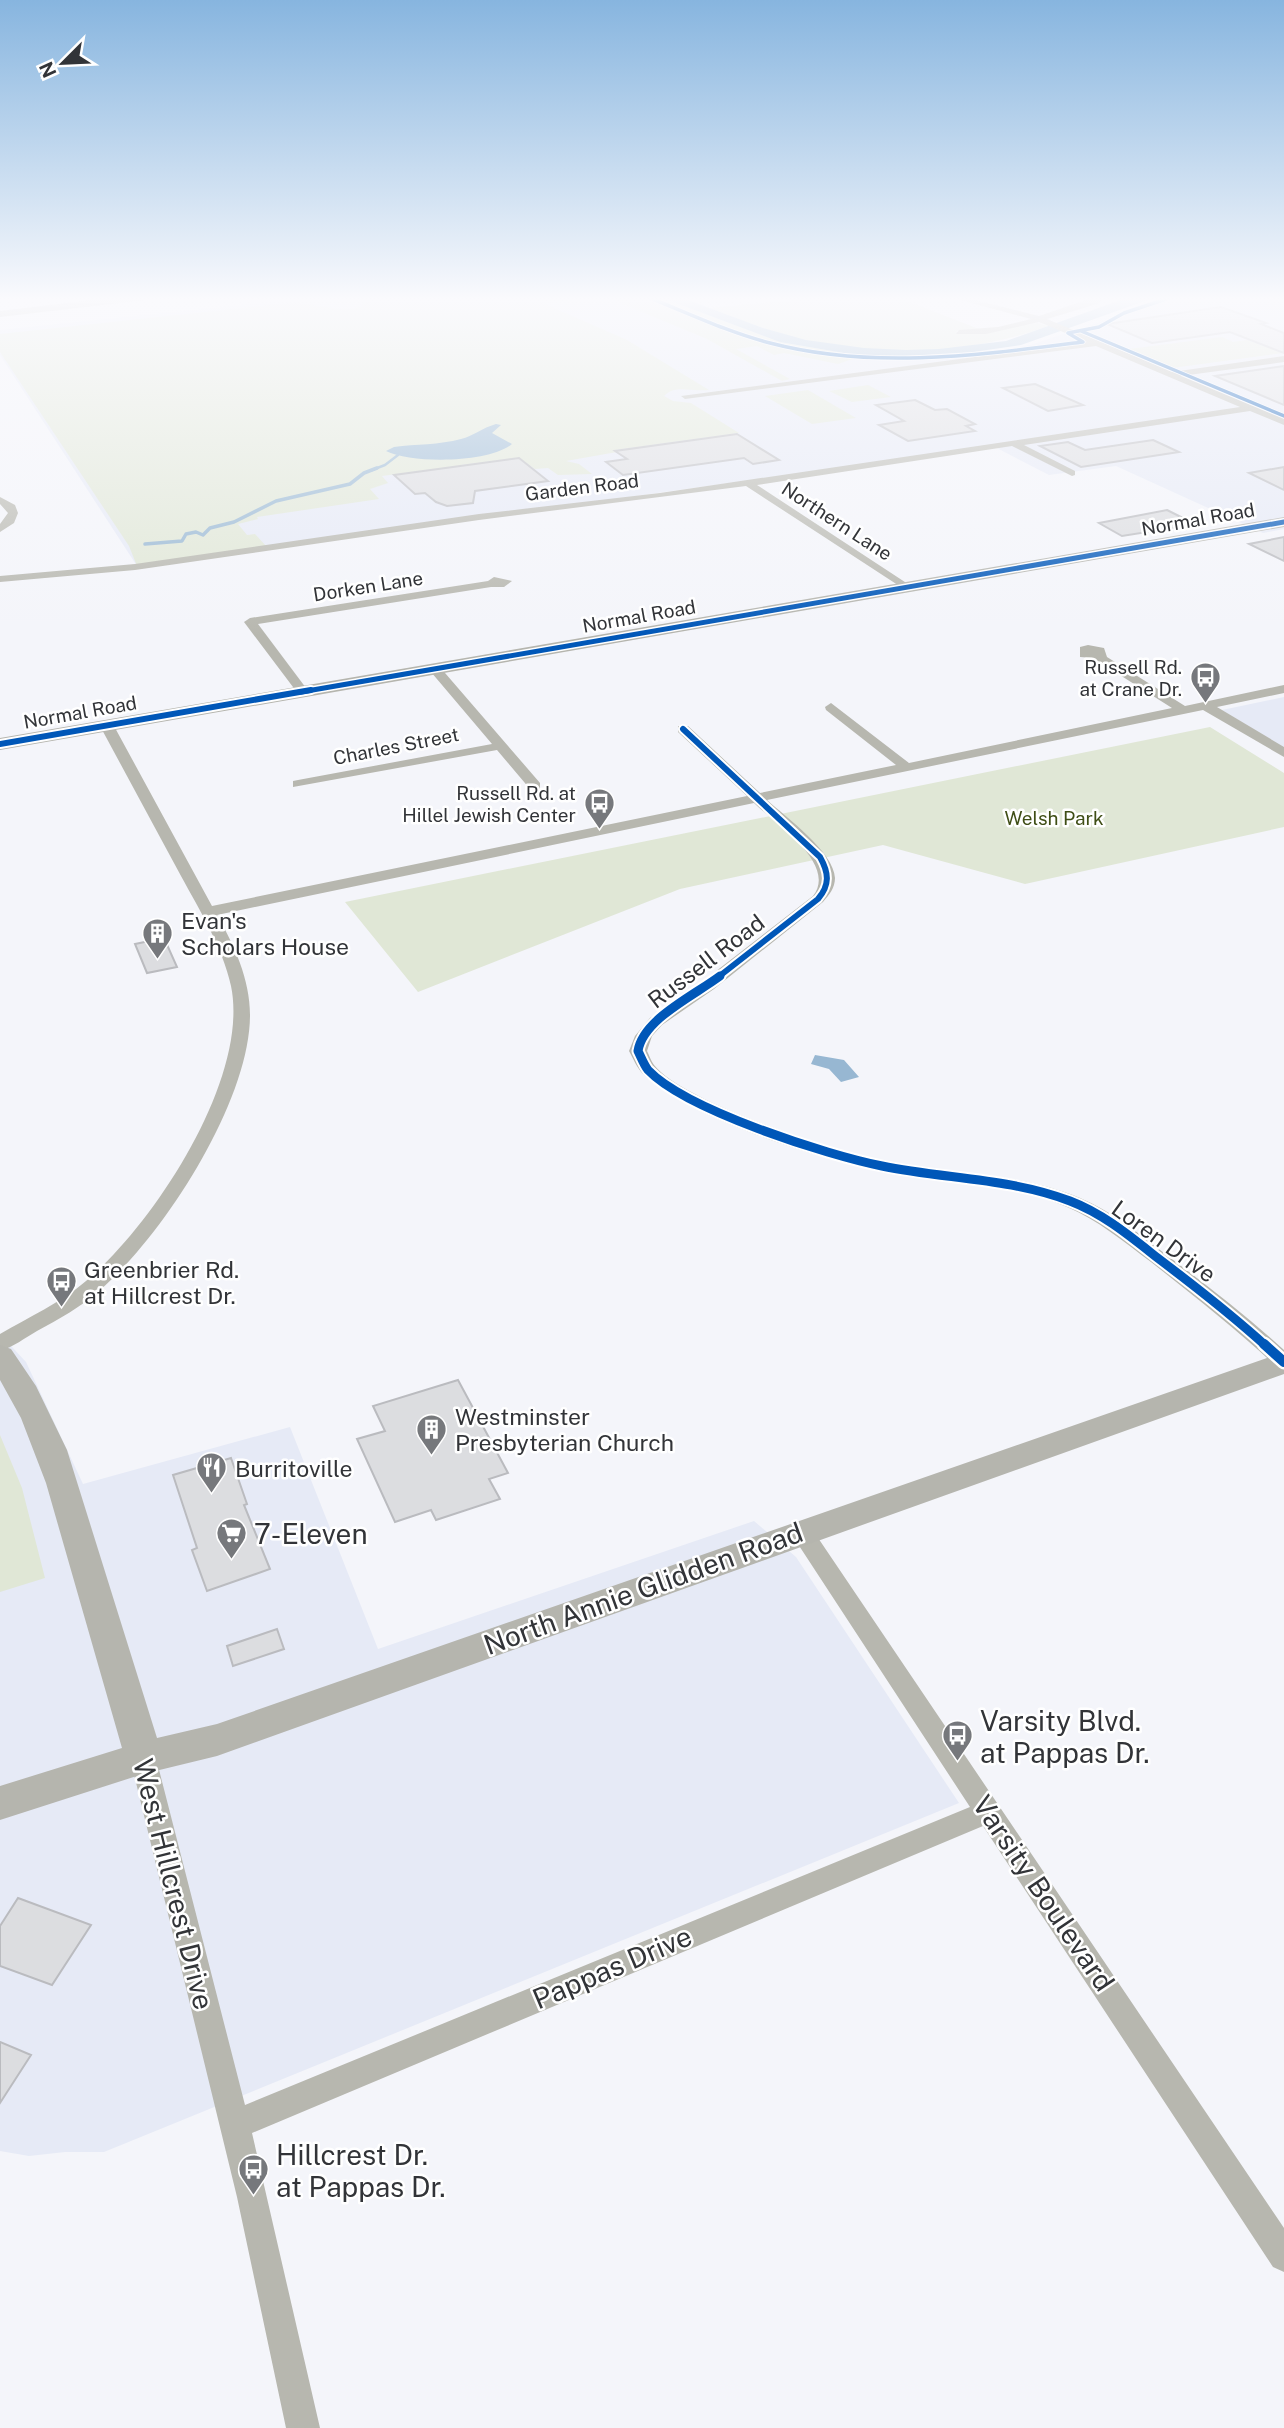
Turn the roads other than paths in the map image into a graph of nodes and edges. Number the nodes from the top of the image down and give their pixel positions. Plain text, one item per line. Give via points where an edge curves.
1 (1241, 409) edge
2 (1253, 409) edge
3 (1284, 422) edge
4 (1013, 443) junction
5 (1072, 473) dead end
6 (748, 483) junction
7 (0, 500) edge
8 (1284, 522) edge
9 (0, 529) edge
10 (0, 579) edge
11 (491, 584) dead end
12 (907, 588) junction
13 (1098, 657) dead end
14 (435, 669) junction
15 (1284, 689) edge
16 (303, 692) junction
17 (1205, 705) junction
18 (831, 707) dead end
19 (1183, 710) junction
20 (107, 726) junction
21 (683, 729) dead end
22 (0, 744) edge
23 (500, 746) junction
24 (1284, 753) edge
25 (905, 766) junction
26 (298, 784) dead end
27 (535, 786) dead end
28 (757, 799) junction
29 (207, 912) junction
30 (879, 1166) joint
31 (0, 1344) edge
32 (0, 1356) edge
33 (1284, 1362) edge
34 (802, 1532) junction
35 (143, 1758) junction
36 (0, 1804) edge
37 (989, 1811) junction
38 (235, 2125) junction
39 (1284, 2256) edge
40 (303, 2428) edge

1 - 4 street, Garden Road
2 - 3 street
4 - 5 street
4 - 6 street, Garden Road
6 - 10 street, Garden Road via 135,567
6 - 12 street, Northern Lane
7 - 9 street via 13,513
8 - 12 street, Normal Road
11 - 16 street, Dorken Lane via 250,622
12 - 14 street, Normal Road
13 - 19 street
14 - 16 street, Normal Road
14 - 23 street
15 - 17 street
16 - 20 street, Normal Road
17 - 19 street
17 - 24 street
18 - 25 street
19 - 25 street
20 - 22 street, Normal Road
20 - 29 street
21 - 28 street
23 - 26 street, Charles Street
23 - 27 street
25 - 28 street
28 - 29 street
28 - 30 street, Russell Road via 820,857 828,886 818,899 657,1020 639,1044 639,1057 659,1082 706,1105 802,1143
29 - 31 street via 240,989 238,1052 224,1098 169,1194 113,1267 81,1296
30 - 33 street, Loren Drive via 1037,1191 1073,1202 1127,1234
32 - 35 street, West Hillcrest Drive via 23,1390 61,1472
33 - 34 street, North Annie Glidden Road
34 - 35 street, North Annie Glidden Road via 217,1740
34 - 37 street, Varsity Boulevard
35 - 36 street, North Annie Glidden Road
35 - 38 street, West Hillcrest Drive
37 - 38 street, Pappas Drive
37 - 39 street, Varsity Boulevard
38 - 40 street, West Hillcrest Drive

